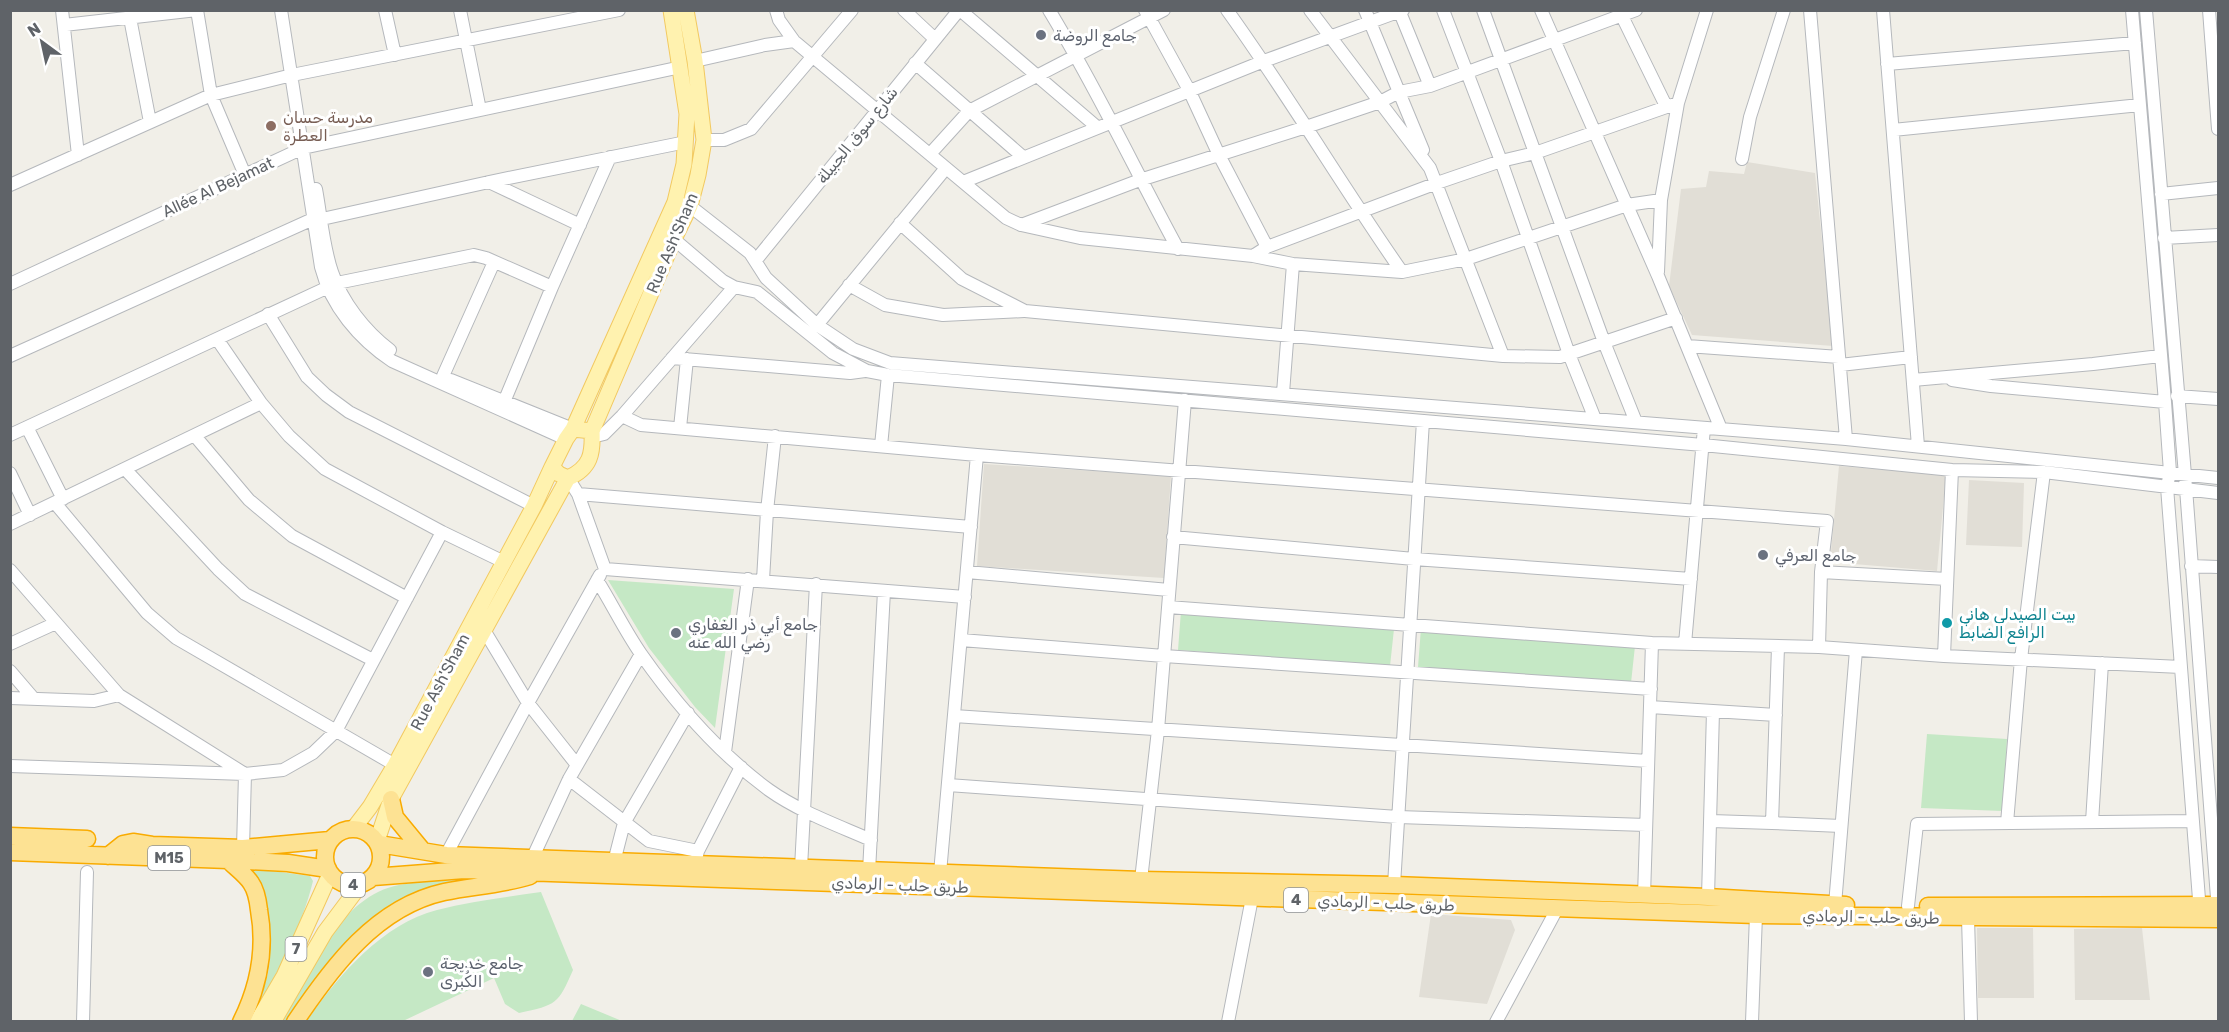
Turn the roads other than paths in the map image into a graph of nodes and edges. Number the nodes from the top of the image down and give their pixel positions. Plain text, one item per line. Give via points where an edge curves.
1 (62, 10) edge
2 (197, 10) edge
3 (281, 10) edge
4 (385, 10) edge
5 (460, 10) edge
6 (620, 10) edge
7 (671, 10) edge
8 (686, 10) edge
9 (776, 10) edge
10 (852, 10) edge
11 (904, 10) edge
12 (959, 10) edge
13 (1049, 10) edge
14 (1164, 10) edge
15 (1227, 10) edge
16 (1311, 10) edge
17 (1365, 10) edge
18 (1443, 10) edge
19 (1483, 10) edge
20 (1541, 10) edge
21 (1636, 10) edge
22 (1707, 10) edge
23 (1784, 10) edge
24 (1810, 10) edge
25 (1883, 10) edge
26 (2132, 10) edge
27 (2146, 10) edge
28 (2209, 10) edge
29 (1401, 11) edge
30 (592, 13) edge
31 (1620, 13) edge
32 (1147, 14) edge
33 (130, 18) junction
34 (1370, 22) junction
35 (64, 26) junction
36 (1331, 37) junction
37 (935, 39) junction
38 (466, 41) junction
39 (794, 41) junction
40 (1555, 42) junction
41 (2136, 43) junction
42 (394, 55) junction
43 (1077, 57) junction
44 (813, 58) junction
45 (1502, 60) junction
46 (1264, 61) junction
47 (915, 63) junction
48 (688, 64) junction
49 (1887, 64) junction
50 (1467, 74) junction
51 (292, 75) junction
52 (1039, 76) junction
53 (1431, 86) junction
54 (1189, 90) junction
55 (1399, 92) junction
56 (211, 95) junction
57 (1380, 102) junction
58 (1672, 104) junction
59 (2140, 105) junction
60 (480, 110) junction
61 (877, 110) junction
62 (969, 111) junction
63 (1110, 121) junction
64 (150, 122) junction
65 (1097, 127) junction
66 (1306, 127) junction
67 (2218, 128) edge
68 (1893, 130) junction
69 (1594, 132) junction
70 (704, 141) junction
71 (686, 142) junction
72 (303, 147) junction
73 (1535, 153) junction
74 (930, 154) junction
75 (78, 155) junction
76 (1219, 155) junction
77 (610, 157) junction
78 (1023, 157) junction
79 (1742, 159) dead end
80 (1501, 161) junction
81 (946, 168) junction
82 (1430, 168) junction
83 (244, 175) junction
84 (1140, 180) junction
85 (489, 182) junction
86 (963, 182) junction
87 (1437, 183) junction
88 (10, 185) edge
89 (2218, 188) edge
90 (2161, 194) junction
91 (1661, 200) junction
92 (675, 202) junction
93 (1627, 205) junction
94 (690, 206) junction
95 (1360, 212) junction
96 (317, 219) junction
97 (900, 223) junction
98 (580, 225) junction
99 (1021, 225) junction
100 (1562, 226) junction
101 (662, 228) junction
102 (2218, 235) edge
103 (2164, 238) junction
104 (674, 239) junction
105 (1527, 239) junction
106 (1267, 247) junction
107 (1179, 249) junction
108 (1253, 256) junction
109 (1466, 259) junction
110 (494, 262) junction
111 (1293, 264) junction
112 (758, 265) junction
113 (1402, 272) junction
114 (1658, 276) junction
115 (10, 284) edge
116 (332, 285) junction
117 (849, 285) junction
118 (552, 287) junction
119 (740, 288) junction
120 (1025, 310) junction
121 (268, 314) junction
122 (1676, 318) junction
123 (817, 325) junction
124 (1287, 336) junction
125 (217, 339) junction
126 (1604, 342) junction
127 (1687, 346) junction
128 (1569, 354) junction
129 (10, 356) edge
130 (1503, 356) junction
131 (2160, 356) junction
132 (1911, 357) junction
133 (672, 358) junction
134 (687, 359) junction
135 (1839, 361) junction
136 (867, 370) junction
137 (888, 375) junction
138 (442, 376) junction
139 (1941, 378) junction
140 (1913, 380) junction
141 (1283, 393) junction
142 (2177, 396) junction
143 (2218, 399) edge
144 (1185, 400) junction
145 (504, 402) junction
146 (2165, 402) junction
147 (261, 403) junction
148 (622, 416) junction
149 (1595, 419) junction
150 (1423, 421) junction
151 (1636, 422) junction
152 (27, 427) junction
153 (681, 428) junction
154 (1704, 428) junction
155 (1721, 429) junction
156 (569, 434) junction
157 (592, 434) junction
158 (10, 435) edge
159 (195, 436) junction
160 (775, 436) junction
161 (1846, 439) junction
162 (1702, 445) junction
163 (881, 446) junction
164 (1918, 446) junction
165 (977, 455) junction
166 (552, 467) junction
167 (126, 469) junction
168 (1179, 470) junction
169 (1952, 470) junction
170 (2044, 472) junction
171 (2170, 472) junction
172 (10, 474) edge
173 (2185, 476) junction
174 (568, 478) junction
175 (2218, 478) edge
176 (2167, 486) junction
177 (1419, 490) junction
178 (2186, 490) junction
179 (2218, 493) edge
180 (578, 494) junction
181 (59, 501) junction
182 (534, 506) junction
183 (1697, 510) junction
184 (767, 511) junction
185 (30, 515) junction
186 (10, 524) edge
187 (971, 527) junction
188 (442, 532) junction
189 (1173, 537) junction
190 (1414, 559) junction
191 (504, 562) junction
192 (2191, 566) junction
193 (2218, 567) edge
194 (10, 570) edge
195 (967, 572) junction
196 (1821, 572) junction
197 (601, 574) junction
198 (748, 579) junction
199 (1691, 579) junction
200 (1947, 579) junction
201 (763, 580) junction
202 (816, 585) junction
203 (1169, 590) junction
204 (884, 591) junction
205 (965, 597) junction
206 (407, 598) junction
207 (1168, 607) junction
208 (56, 623) junction
209 (1410, 624) junction
210 (484, 630) junction
211 (961, 640) junction
212 (1652, 643) junction
213 (10, 644) edge
214 (1685, 644) junction
215 (1778, 647) junction
216 (1819, 647) junction
217 (1856, 650) junction
218 (641, 654) junction
219 (1164, 656) junction
220 (1944, 656) junction
221 (2021, 659) junction
222 (373, 660) junction
223 (2102, 663) junction
224 (2181, 667) junction
225 (10, 671) edge
226 (1407, 674) junction
227 (1651, 689) junction
228 (119, 695) junction
229 (10, 698) edge
230 (34, 699) junction
231 (528, 703) junction
232 (1650, 707) junction
233 (1713, 711) junction
234 (688, 713) junction
235 (1776, 715) junction
236 (954, 716) junction
237 (1158, 730) junction
238 (336, 731) junction
239 (1402, 746) junction
240 (725, 752) junction
241 (1648, 761) junction
242 (395, 765) junction
243 (577, 765) junction
244 (10, 766) edge
245 (741, 767) junction
246 (245, 774) junction
247 (569, 779) junction
248 (948, 785) junction
249 (2214, 798) edge
250 (391, 799) junction
251 (1150, 800) junction
252 (803, 810) junction
253 (1398, 817) junction
254 (1710, 820) junction
255 (2193, 821) junction
256 (2092, 822) junction
257 (624, 823) junction
258 (1772, 823) junction
259 (2007, 823) junction
260 (1646, 825) junction
261 (1841, 826) junction
262 (354, 828) junction
263 (10, 836) edge
264 (87, 838) dead end
265 (330, 840) junction
266 (871, 840) junction
267 (378, 843) junction
268 (51, 845) junction
269 (243, 848) junction
270 (423, 851) junction
271 (10, 852) edge
272 (446, 855) junction
273 (108, 856) junction
274 (697, 858) junction
275 (532, 859) junction
276 (228, 860) junction
277 (614, 861) junction
278 (801, 868) junction
279 (869, 871) junction
280 (87, 872) dead end
281 (329, 872) junction
282 (543, 872) junction
283 (940, 873) junction
284 (1141, 880) junction
285 (367, 881) junction
286 (1394, 885) junction
287 (1644, 896) junction
288 (1708, 897) junction
289 (1252, 898) junction
290 (1835, 905) junction
291 (2218, 905) edge
292 (1908, 906) junction
293 (1557, 909) junction
294 (2218, 911) edge
295 (2200, 912) junction
296 (1756, 915) junction
297 (1968, 918) junction
298 (2218, 919) edge
299 (83, 1022) edge
300 (241, 1022) edge
301 (257, 1022) edge
302 (273, 1022) edge
303 (295, 1022) edge
304 (1228, 1022) edge
305 (1496, 1022) edge
306 (1752, 1022) edge
307 (1971, 1022) edge

1 - 35 street
2 - 33 street
2 - 56 street
3 - 51 street
4 - 42 street
5 - 38 street
6 - 30 street
7 - 48 main road, Rue Ash'Sham
8 - 48 main road, Rue Ash'Sham
9 - 39 street
10 - 44 street
11 - 37 street
12 - 37 street, شارع سوق الجبيلة
12 - 52 street
13 - 43 street
14 - 32 street
15 - 46 street
16 - 36 street
17 - 34 street
18 - 50 street
19 - 45 street
20 - 40 street
21 - 31 street
22 - 58 street
23 - 79 street via 1750,117
24 - 135 street
25 - 49 street
26 - 41 street
27 - 90 street
28 - 67 street
29 - 34 street
29 - 53 street
30 - 38 street
31 - 40 street
31 - 58 street
32 - 43 street
32 - 54 street
33 - 35 street
33 - 64 street
34 - 36 street
34 - 55 street
35 - 75 street
36 - 46 street
36 - 57 street
37 - 47 street, شارع سوق الجبيلة
38 - 42 street
38 - 60 street
39 - 44 street
39 - 48 street, Allée Al Bejamat
40 - 45 street
40 - 69 street
41 - 49 street
41 - 59 street
42 - 51 street
43 - 52 street
43 - 63 street
44 - 61 street
44 - 70 street via 751,129 724,140
45 - 50 street
45 - 73 street
46 - 54 street
46 - 66 street
47 - 61 street, شارع سوق الجبيلة
47 - 62 street
48 - 60 street, Allée Al Bejamat
48 - 70 main road, Rue Ash'Sham
48 - 71 main road, Rue Ash'Sham
49 - 68 street
50 - 53 street
50 - 80 street
51 - 56 street
51 - 72 street
52 - 62 street
52 - 65 street
53 - 55 street
54 - 63 street
54 - 76 street
55 - 57 street
55 - 82 street
56 - 64 street
56 - 83 street
57 - 66 street
57 - 82 street
58 - 69 street
58 - 91 street
59 - 68 street
59 - 131 street
60 - 72 street, Allée Al Bejamat
61 - 74 street
61 - 112 street, شارع سوق الجبيلة
62 - 74 street
62 - 78 street
63 - 65 street
63 - 84 street
64 - 75 street
65 - 78 street
66 - 76 street
66 - 95 street
68 - 132 street
69 - 73 street
69 - 93 street
70 - 94 main road, Rue Ash'Sham
71 - 77 street
71 - 92 main road, Rue Ash'Sham
72 - 83 street, Allée Al Bejamat
72 - 96 street via 314,175
73 - 80 street
73 - 100 street
74 - 81 street
75 - 88 street
76 - 84 street
76 - 106 street
77 - 85 street
77 - 98 street
78 - 86 street
80 - 87 street
80 - 105 street
81 - 86 street
81 - 97 street
82 - 87 street
83 - 115 street, Allée Al Bejamat
84 - 99 street
84 - 107 street
85 - 96 street
85 - 98 street
86 - 99 street via 1006,218
87 - 95 street
87 - 109 street
89 - 90 street
90 - 103 street
91 - 93 street
91 - 114 street
92 - 94 street
92 - 101 main road, Rue Ash'Sham
93 - 100 street
93 - 114 street
94 - 104 main road, Rue Ash'Sham
94 - 112 street
95 - 106 street
95 - 113 street
96 - 116 street via 321,267
96 - 129 street
97 - 117 street
97 - 120 street via 962,279
98 - 118 street
99 - 107 street via 1080,238
100 - 105 street
100 - 126 street
101 - 104 street
101 - 156 main road, Rue Ash'Sham
102 - 103 street
103 - 142 street
104 - 119 street via 723,281
104 - 157 main road, Rue Ash'Sham
105 - 109 street
105 - 128 street
106 - 108 street
107 - 108 street
108 - 111 street
109 - 113 street
109 - 130 street
110 - 116 street via 468,255
110 - 118 street
110 - 138 street
111 - 113 street
111 - 124 street
112 - 119 street, شارع سوق الجبيلة
112 - 123 street via 766,278
114 - 122 street
116 - 121 street
116 - 138 street via 380,343 407,361
116 - 156 street via 342,312 362,337 392,362
117 - 120 street via 885,304 943,315
117 - 123 street
118 - 145 street
119 - 133 street, شارع سوق الجبيلة
119 - 136 street via 758,291 833,353
120 - 124 street
121 - 125 street
121 - 182 street via 307,377 349,412
122 - 126 street
122 - 127 street
123 - 141 street via 853,350 890,363
124 - 130 street
124 - 141 street
125 - 147 street
125 - 152 street
126 - 128 street
126 - 151 street
127 - 135 street
127 - 155 street
128 - 130 street
128 - 149 street
131 - 139 street
131 - 146 street
132 - 135 street
132 - 140 street
133 - 134 street
133 - 148 street, شارع سوق الجبيلة
134 - 136 street via 850,373
134 - 153 street
135 - 161 street
136 - 137 street
137 - 144 street
137 - 163 street
138 - 145 street
139 - 140 street
139 - 146 street
140 - 164 street
141 - 149 street
142 - 143 street
142 - 173 street
144 - 150 street
144 - 168 street
145 - 156 street
146 - 171 street
147 - 159 street
147 - 188 street via 325,469
148 - 153 street via 641,425
148 - 157 street, شارع سوق الجبيلة via 604,434
149 - 151 street
150 - 162 street
150 - 177 street
151 - 154 street
152 - 158 street
152 - 181 street
153 - 160 street
154 - 155 street
154 - 162 street
155 - 161 street
156 - 157 main road
156 - 166 main road, Rue Ash'Sham
157 - 174 main road, Rue Ash'Sham via 591,456 583,469
159 - 167 street
159 - 206 street via 249,500 292,536
160 - 163 street
160 - 184 street
161 - 164 street
162 - 169 street
162 - 183 street
163 - 165 street
164 - 171 street
165 - 168 street
165 - 187 street
166 - 174 main road
166 - 182 main road, Rue Ash'Sham
167 - 181 street
167 - 222 street via 245,594
168 - 177 street
168 - 189 street
169 - 170 street
169 - 200 street
170 - 176 street
170 - 221 street
171 - 173 street
171 - 176 street
172 - 185 street
173 - 175 street
173 - 178 street
174 - 180 street
174 - 210 main road, Rue Ash'Sham
176 - 178 street
176 - 224 street
177 - 183 street
177 - 190 street
178 - 179 street
178 - 192 street
180 - 184 street
180 - 197 street
181 - 185 street
181 - 238 street via 147,613 176,638
182 - 191 main road, Rue Ash'Sham
183 - 196 street via 1827,521
183 - 199 street
184 - 187 street
184 - 201 street
185 - 186 street
187 - 195 street
188 - 191 street
188 - 206 street
189 - 190 street
189 - 203 street
190 - 199 street
190 - 209 street
191 - 242 main road, Rue Ash'Sham
192 - 193 street
192 - 249 street
194 - 208 street
195 - 203 street
195 - 205 street
196 - 200 street
196 - 216 street
197 - 198 street
197 - 218 street
197 - 231 street
198 - 201 street
198 - 240 street
199 - 214 street
200 - 220 street
201 - 202 street
202 - 204 street
202 - 252 street
203 - 207 street
204 - 205 street
204 - 266 street
205 - 211 street
206 - 222 street
207 - 209 street
207 - 219 street
208 - 213 street
208 - 228 street
209 - 212 street
209 - 226 street
210 - 231 street
210 - 250 main road, Rue Ash'Sham
211 - 219 street
211 - 236 street
212 - 214 street
212 - 227 street
214 - 215 street
215 - 216 street
215 - 235 street
216 - 217 street
217 - 220 street
217 - 261 street
218 - 234 street
218 - 243 street
219 - 226 street
219 - 237 street
220 - 221 street
221 - 223 street
221 - 259 street
222 - 238 street
223 - 224 street
223 - 256 street
224 - 255 street
225 - 230 street
226 - 227 street
226 - 239 street
227 - 232 street
228 - 230 street via 94,702
228 - 246 street
229 - 230 street
231 - 243 street
231 - 272 street
232 - 233 street
232 - 241 street
233 - 235 street
233 - 254 street
234 - 240 street
234 - 257 street
235 - 258 street
236 - 237 street
236 - 248 street
237 - 239 street
237 - 251 street
238 - 242 street
238 - 246 street via 314,753 283,770
239 - 241 street
239 - 253 street
240 - 245 street
241 - 260 street
242 - 262 main road, Rue Ash'Sham
243 - 247 street
244 - 246 street
245 - 252 street
245 - 274 street
246 - 269 street
247 - 257 street
247 - 275 street
248 - 251 street
248 - 283 street
249 - 291 street
250 - 267 main road, Rue Ash'Sham
250 - 270 highway via 395,817
251 - 253 street
251 - 284 street
252 - 266 street
252 - 278 street
253 - 260 street
253 - 286 street
254 - 258 street
254 - 288 street
255 - 256 street
255 - 295 street
256 - 259 street
257 - 274 street via 649,841
257 - 277 street
258 - 261 street
259 - 292 street via 1917,824
260 - 287 street
261 - 290 street
262 - 265 highway
262 - 267 highway, 4 via 371,834
263 - 268 highway, M15
264 - 268 highway, M15
265 - 269 highway, M15
265 - 281 highway, 4 via 325,860
266 - 279 street
267 - 270 highway, طريق حلب - الرمادي / 4
267 - 285 highway, 4 via 381,862
268 - 271 highway, M15
268 - 273 highway, M15
269 - 273 highway, M15 via 133,842 123,844
270 - 272 highway, طريق حلب - الرمادي / 4
272 - 275 highway, طريق حلب - الرمادي / 4
273 - 276 highway, M15
274 - 277 highway, طريق حلب - الرمادي / 4
274 - 278 highway, طريق حلب - الرمادي / 4
275 - 277 highway, طريق حلب - الرمادي / 4
276 - 281 highway, M15 via 288,864
276 - 300 highway via 251,883 263,929 252,1000
278 - 279 highway, طريق حلب - الرمادي / 4
279 - 283 highway, طريق حلب - الرمادي / 4
280 - 299 street
281 - 285 highway, 4 via 344,884
281 - 301 main road, 7 via 284,976
282 - 285 highway, طريق حلب - الرمادي / 4 via 464,870
282 - 289 highway, طريق حلب - الرمادي / 4
282 - 303 highway via 504,884 443,892 412,903 378,924 349,950
283 - 284 highway, طريق حلب - الرمادي / 4
284 - 286 highway, طريق حلب - الرمادي / 4
285 - 302 main road, 7 via 344,904 325,932
286 - 287 highway, طريق حلب - الرمادي / 4
287 - 288 highway, طريق حلب - الرمادي / 4
288 - 290 highway, طريق حلب - الرمادي / 4
289 - 293 highway, طريق حلب - الرمادي / 4
289 - 304 street
290 - 292 highway, طريق حلب - الرمادي / 4
291 - 294 street
291 - 295 highway, طريق حلب - الرمادي / 4
292 - 295 highway, طريق حلب - الرمادي / 4
293 - 296 highway, طريق حلب - الرمادي / 4
293 - 305 street
295 - 297 highway, طريق حلب - الرمادي / 4
295 - 298 highway, طريق حلب - الرمادي / 4
296 - 297 highway, طريق حلب - الرمادي / 4
296 - 306 street
297 - 307 street

